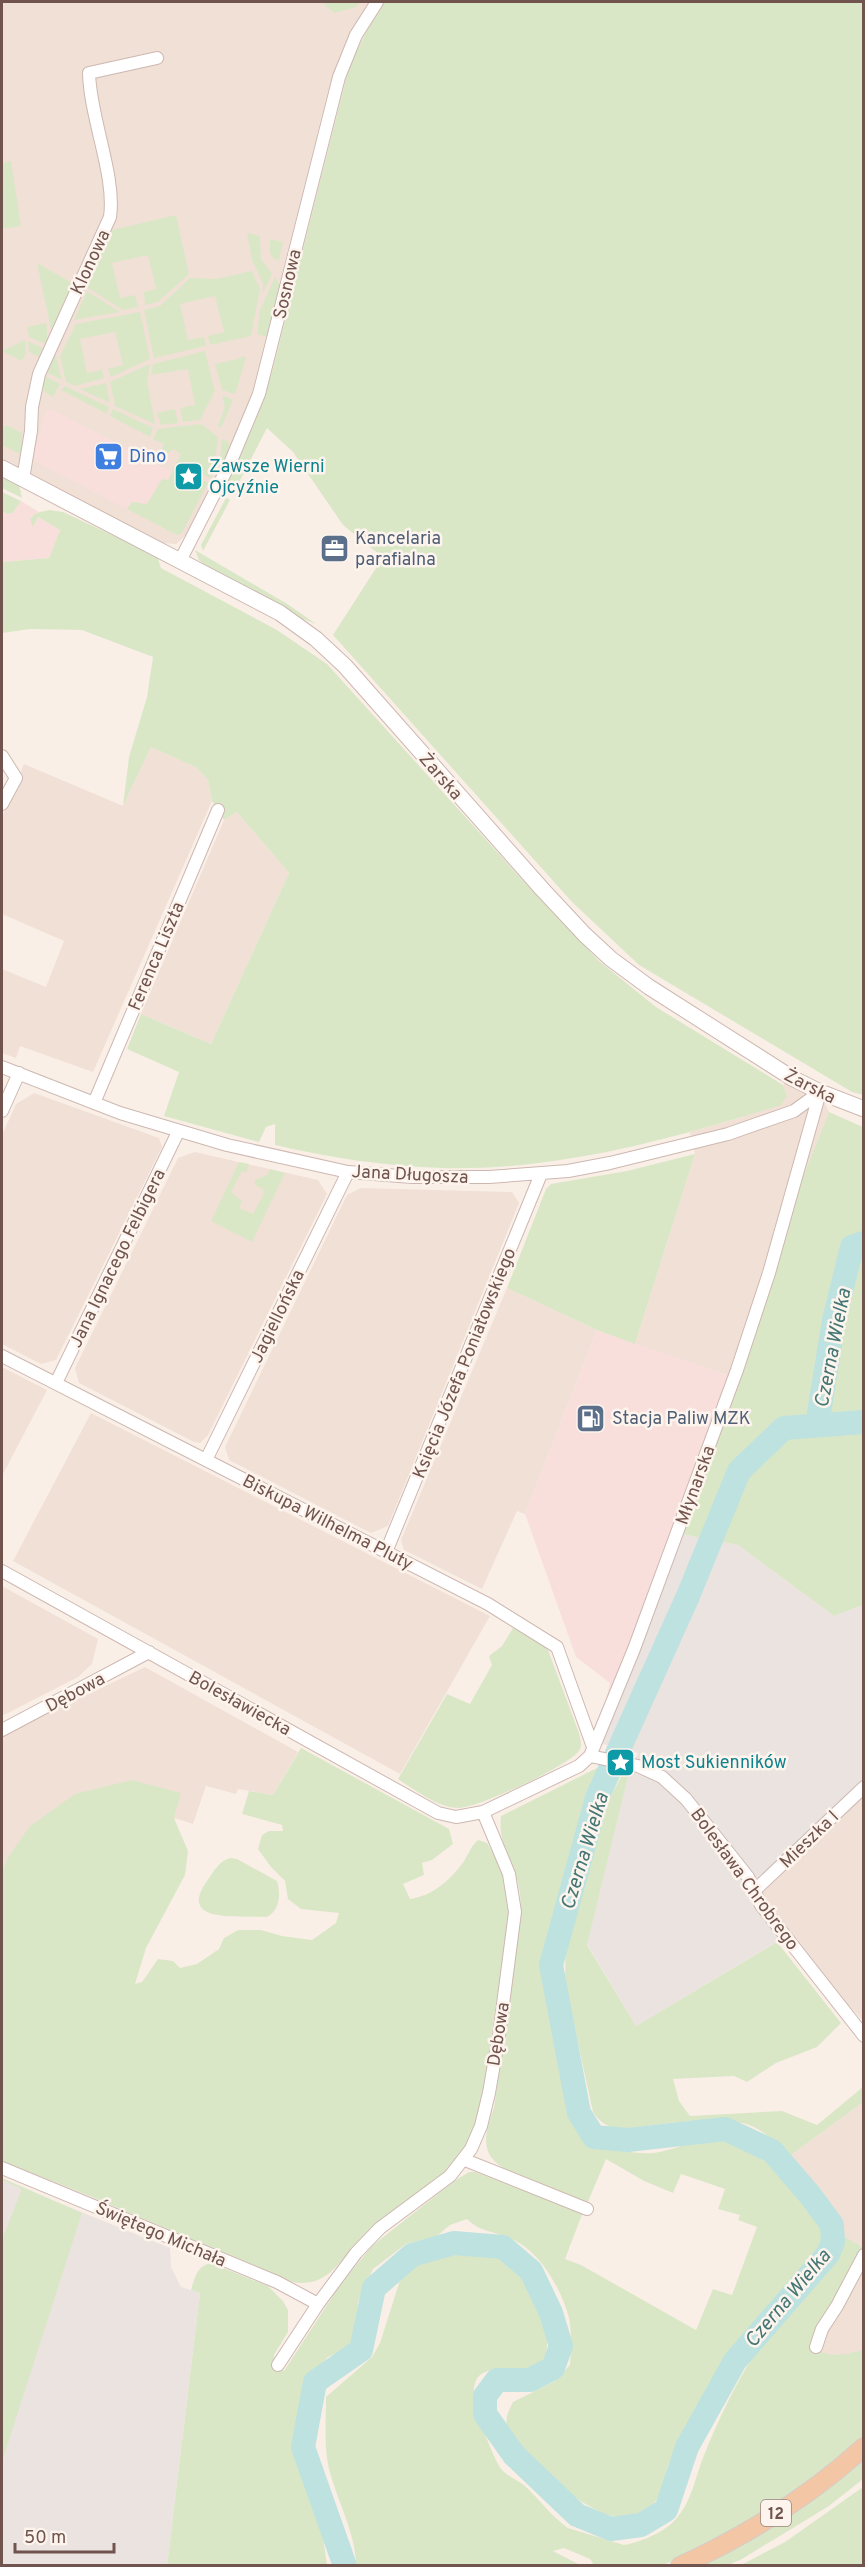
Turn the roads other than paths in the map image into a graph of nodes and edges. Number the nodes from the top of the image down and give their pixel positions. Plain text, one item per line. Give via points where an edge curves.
1 (377, 2) edge
2 (157, 58) dead end
3 (2, 468) edge
4 (22, 479) junction
5 (180, 561) junction
6 (2, 756) edge
7 (2, 804) edge
8 (218, 810) dead end
9 (2, 1067) edge
10 (20, 1073) junction
11 (820, 1092) junction
12 (94, 1103) junction
13 (864, 1109) edge
14 (2, 1111) edge
15 (178, 1132) junction
16 (348, 1172) junction
17 (541, 1174) junction
18 (2, 1356) edge
19 (56, 1383) junction
20 (206, 1460) junction
21 (386, 1552) junction
22 (2, 1571) edge
23 (149, 1652) junction
24 (2, 1730) edge
25 (595, 1754) junction
26 (864, 1787) edge
27 (483, 1812) junction
28 (754, 1891) junction
29 (864, 2036) edge
30 (465, 2160) junction
31 (2, 2168) edge
32 (587, 2209) dead end
33 (864, 2255) edge
34 (318, 2304) junction
35 (816, 2347) dead end
36 (278, 2365) dead end
37 (864, 2447) edge
38 (680, 2565) edge

1 - 5 street, Sosnowa via 353,41 339,77 259,394 231,461
2 - 4 street, Klonowa via 89,73 89,93 111,198 110,218 39,374
3 - 4 street, Żarska
4 - 5 street, Żarska
5 - 11 street, Żarska via 287,617 327,648 542,889 611,959 735,1043
6 - 7 street via 16,778
8 - 12 street, Ferenca Liszta
9 - 10 street, Jana Długosza
10 - 12 street, Jana Długosza
10 - 14 street
11 - 13 street, Żarska
11 - 17 street, Jana Długosza via 795,1111 728,1134 610,1163
11 - 25 street, Młynarska via 770,1273
12 - 15 street, Jana Długosza
15 - 16 street, Jana Długosza
15 - 19 street, Jana Ignacego Felbigera
16 - 17 street, Jana Długosza via 442,1178
16 - 20 street, Jagiellońska
17 - 21 street, Księcia Józefa Poniatowskiego
18 - 19 street, Biskupa Wilhelma Pluty
19 - 20 street, Biskupa Wilhelma Pluty
20 - 21 street, Biskupa Wilhelma Pluty
21 - 25 street, Biskupa Wilhelma Pluty via 488,1604 556,1647
22 - 23 street, Bolesławiecka
23 - 24 street, Dębowa
23 - 27 street, Bolesławiecka via 438,1813 456,1817
25 - 27 street via 572,1770
25 - 28 street, Bolesława Chrobrego via 662,1777 686,1798 745,1872
26 - 28 street, Mieszka I
27 - 30 street, Dębowa via 508,1874 515,1912 489,2093 481,2126
28 - 29 street, Bolesława Chrobrego
30 - 32 street
30 - 34 street, Dębowa via 444,2182 390,2221 356,2253
31 - 34 street, Świętego Michała via 277,2282
33 - 35 street via 822,2329
34 - 36 street
37 - 38 main road, 12 via 774,2515

